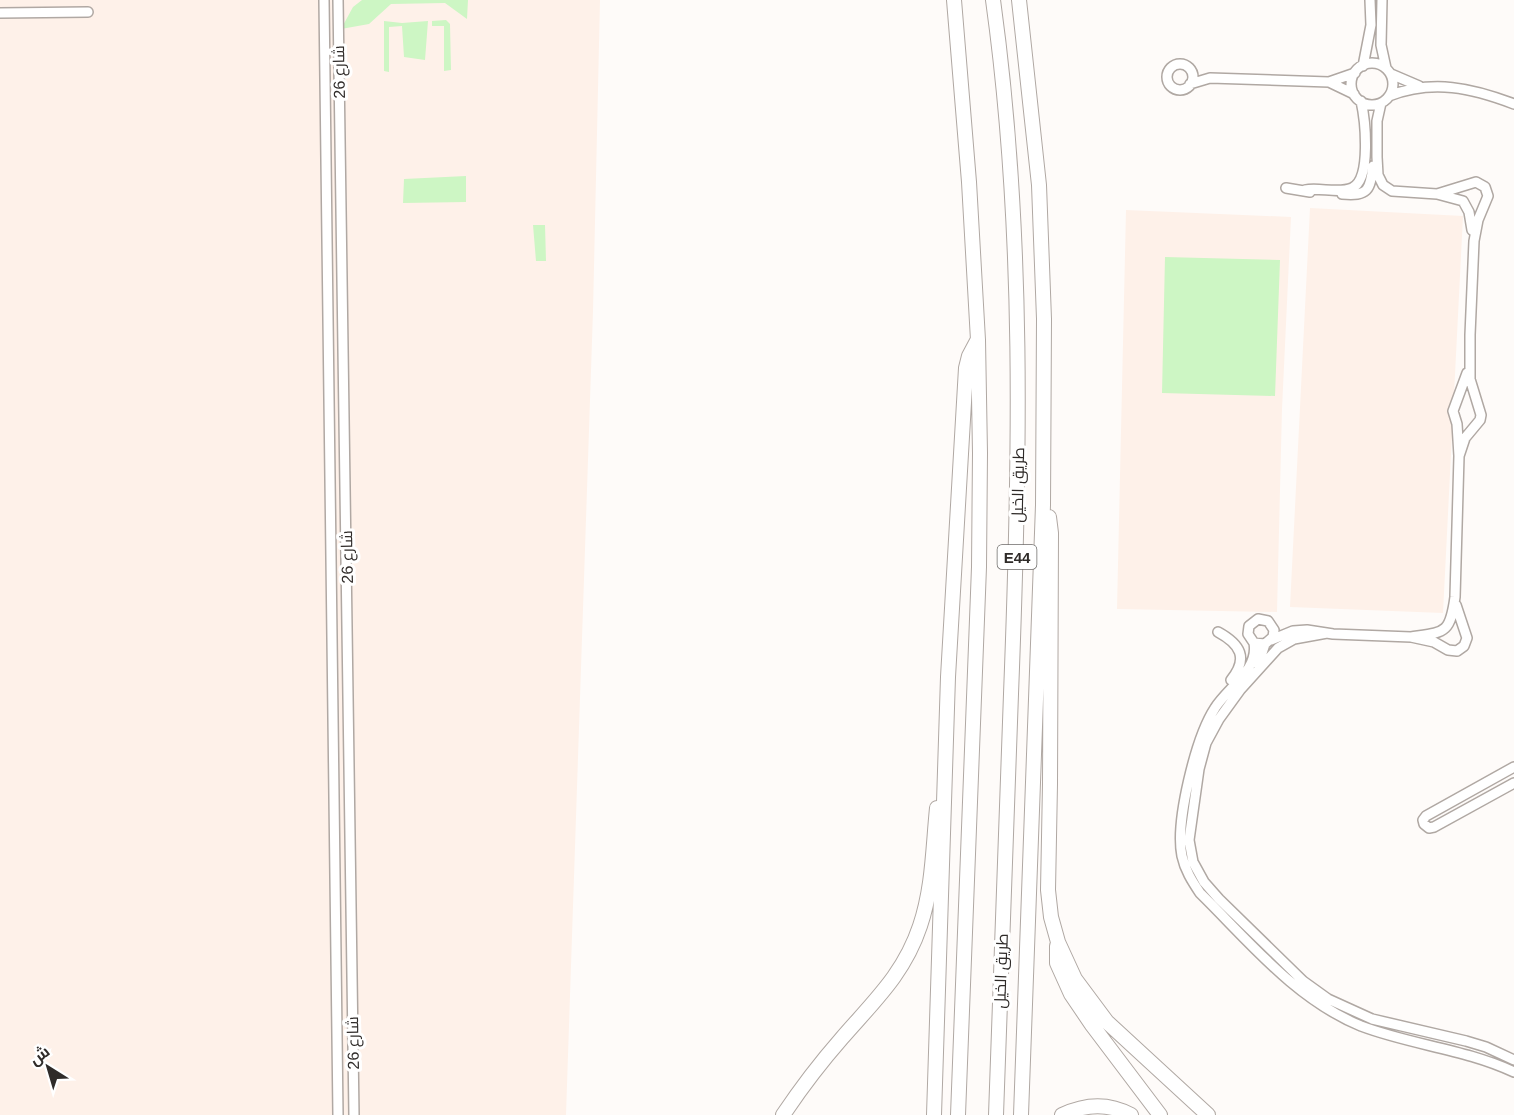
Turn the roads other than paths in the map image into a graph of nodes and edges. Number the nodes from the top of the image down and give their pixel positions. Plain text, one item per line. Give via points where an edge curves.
1 (324, 0) edge
2 (338, 0) edge
3 (954, 0) edge
4 (993, 0) edge
5 (1019, 0) edge
6 (1370, 0) edge
7 (1382, 0) edge
8 (88, 12) dead end
9 (0, 13) edge
10 (1363, 66) junction
11 (1190, 68) junction
12 (1388, 71) junction
13 (1355, 73) junction
14 (1210, 78) junction
15 (1329, 82) junction
16 (1190, 84) junction
17 (1421, 87) junction
18 (1389, 96) junction
19 (1357, 98) junction
20 (1381, 103) junction
21 (1514, 104) edge
22 (1377, 157) junction
23 (1286, 188) dead end
24 (1305, 190) junction
25 (1437, 194) junction
26 (1474, 241) junction
27 (978, 340) junction
28 (1469, 369) junction
29 (1459, 456) junction
30 (330, 481) junction
31 (346, 485) junction
32 (1043, 505) junction
33 (1455, 597) junction
34 (1218, 632) dead end
35 (1327, 633) junction
36 (1411, 638) junction
37 (1263, 642) junction
38 (1251, 678) junction
39 (1196, 752) junction
40 (947, 753) junction
41 (1514, 766) edge
42 (1514, 783) edge
43 (1058, 942) junction
44 (1514, 1060) edge
45 (1514, 1071) edge
46 (338, 1115) edge
47 (354, 1115) edge
48 (783, 1115) edge
49 (934, 1115) edge
50 (958, 1115) edge
51 (996, 1115) edge
52 (1021, 1115) edge
53 (1062, 1115) edge
54 (1131, 1115) edge
55 (1160, 1115) edge
56 (1208, 1115) edge

1 - 30 street, شارع 26
2 - 31 street, شارع 26
3 - 27 highway, E44
4 - 51 highway, طريق الخيل / E44 via 1010,183 1018,439
5 - 32 highway via 1043,252
6 - 10 street via 1371,25
7 - 12 street via 1381,45
8 - 9 street
10 - 12 street via 1377,64
10 - 13 street
11 - 14 street
11 - 16 street
11 - 16 street via 1175,65 1168,78 1179,89
12 - 17 street
12 - 18 street via 1393,87
13 - 15 street
13 - 19 street via 1352,83
14 - 15 street
14 - 16 street
15 - 19 street
17 - 18 street
17 - 21 street via 1474,91
18 - 20 street
19 - 20 street via 1370,105
19 - 24 street via 1365,132 1361,181 1347,189
20 - 22 street
22 - 24 street via 1371,185 1364,192 1352,195
22 - 25 street via 1379,179 1386,188
23 - 24 street
25 - 26 street via 1466,204
25 - 26 street via 1476,182 1485,187 1488,196
26 - 28 street
27 - 40 highway via 966,368
27 - 50 highway, E44 via 979,567
28 - 29 street via 1453,411
28 - 29 street via 1481,415
29 - 33 street
30 - 31 street via 337,486
30 - 46 street, شارع 26
31 - 47 street, شارع 26
32 - 43 highway via 1051,533 1048,890
32 - 52 highway
33 - 36 street via 1446,629
33 - 36 street via 1466,633 1464,646 1452,651 1434,642
34 - 39 street via 1236,645 1240,663 1200,722
35 - 36 street
35 - 37 street via 1300,630
35 - 38 street via 1285,643
37 - 38 street
37 - 39 street via 1249,667 1214,709
38 - 44 street via 1224,711 1210,737 1194,839 1204,872 1223,896 1310,980 1339,999 1380,1020 1476,1044
39 - 45 street via 1180,841 1186,869 1200,893 1295,986 1334,1013 1378,1032 1466,1054
40 - 48 highway via 940,772 930,883 912,946 891,983 827,1055
40 - 49 highway
41 - 42 street via 1426,816 1424,824 1434,827
43 - 55 highway via 1057,963 1071,994
43 - 56 highway via 1075,979 1102,1018
53 - 54 highway via 1097,1106

